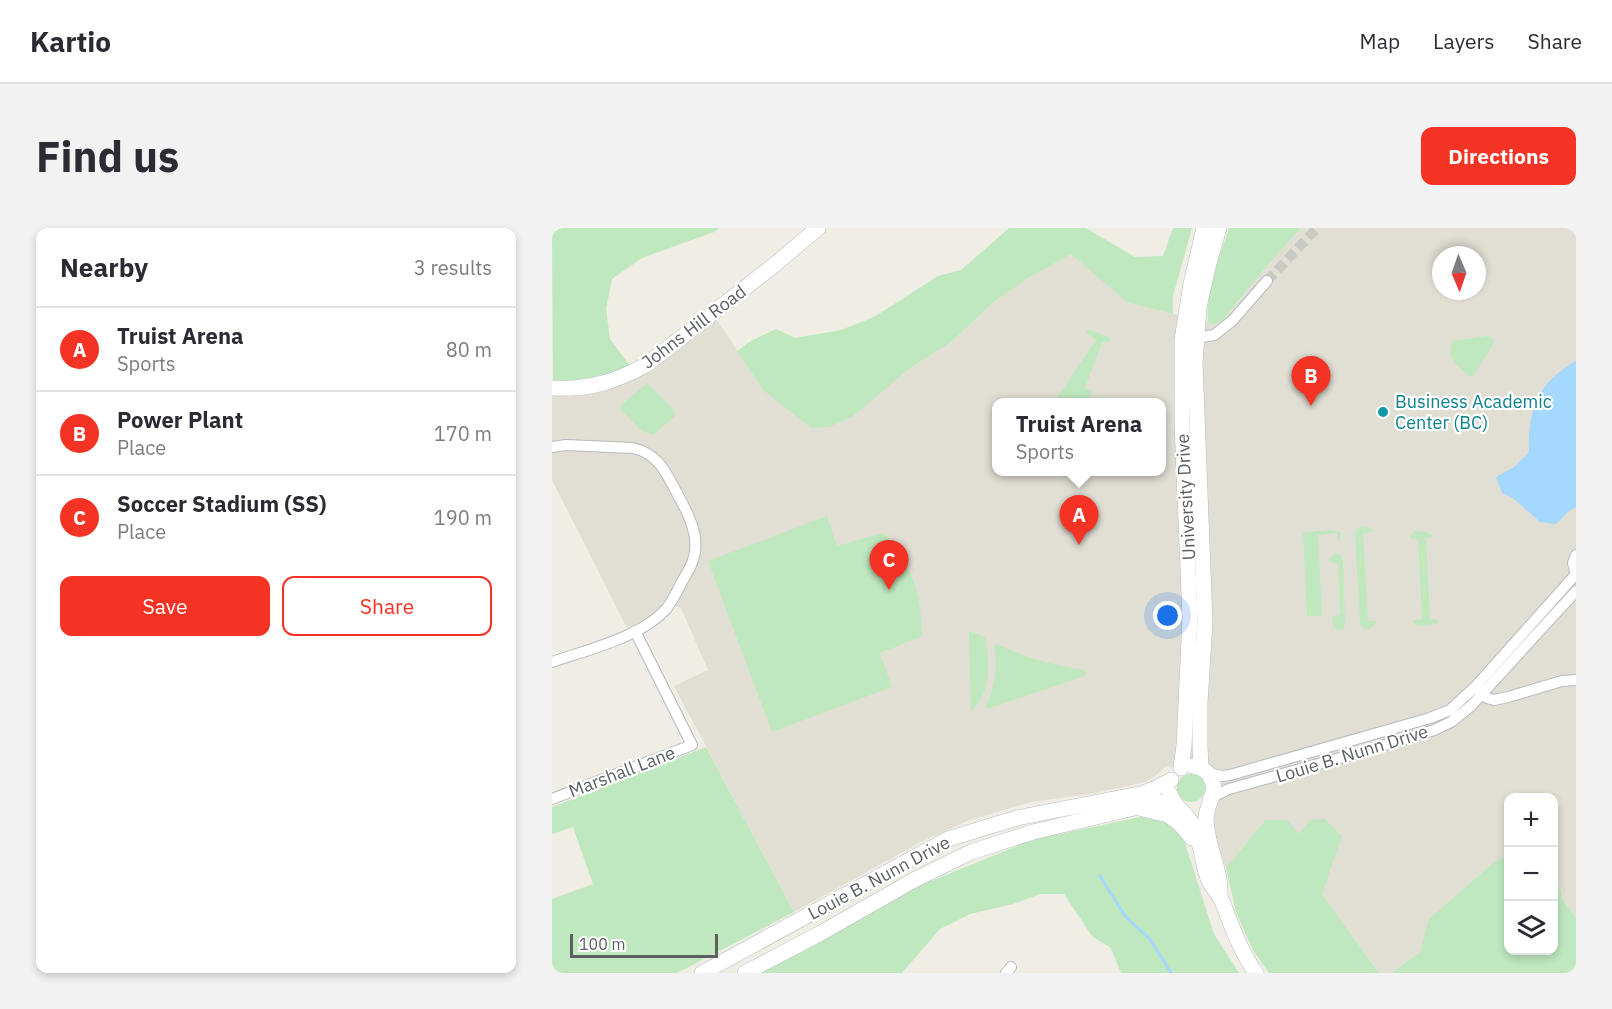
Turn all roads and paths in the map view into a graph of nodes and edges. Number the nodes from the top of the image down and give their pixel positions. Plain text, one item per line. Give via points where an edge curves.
1 (818, 228) edge
2 (1204, 228) edge
3 (1219, 228) edge
4 (1267, 281) tunnel mouth
5 (1189, 339) junction
6 (552, 388) edge
7 (552, 447) edge
8 (1576, 555) edge
9 (1576, 574) edge
10 (1576, 591) edge
11 (635, 631) junction
12 (552, 662) edge
13 (1576, 680) edge
14 (1478, 690) junction
15 (1205, 770) junction
16 (1176, 774) junction
17 (552, 799) edge
18 (1210, 800) junction
19 (1176, 804) junction
20 (1137, 807) junction
21 (1200, 847) junction
22 (1220, 898) junction
23 (702, 973) edge
24 (745, 973) edge
25 (1256, 973) edge

1 - 6 main road, Johns Hill Road via 646,365 600,385
2 - 5 main road, University Drive via 1191,284
3 - 5 main road, University Drive
4 - 5 street via 1232,321 1214,335
5 - 15 main road, University Drive via 1205,622 1200,747
5 - 16 main road, University Drive via 1182,422 1190,619 1185,736
7 - 11 street via 644,451 655,458 687,510 696,545 693,560 668,606
8 - 9 street
9 - 14 street, Louie B. Nunn Drive
10 - 14 street, Louie B. Nunn Drive
11 - 12 street
11 - 17 street, Marshall Lane via 692,745
13 - 14 street via 1494,700
14 - 15 street, Louie B. Nunn Drive via 1450,710 1430,718 1230,775
14 - 18 street, Louie B. Nunn Drive via 1471,706 1434,730 1229,789
15 - 16 main road via 1188,766
15 - 18 main road, University Drive via 1214,784
16 - 19 main road, University Drive via 1169,791
16 - 23 main road, Louie B. Nunn Drive via 1144,793 1017,818 948,839
18 - 19 main road via 1195,810
18 - 22 main road, University Drive via 1206,821
19 - 20 main road, Louie B. Nunn Drive via 1159,802
19 - 21 main road, University Drive via 1194,828
20 - 21 main road via 1168,815
20 - 24 main road, Louie B. Nunn Drive via 1033,832 971,852
21 - 22 main road, University Drive via 1209,881
22 - 25 main road, University Drive

